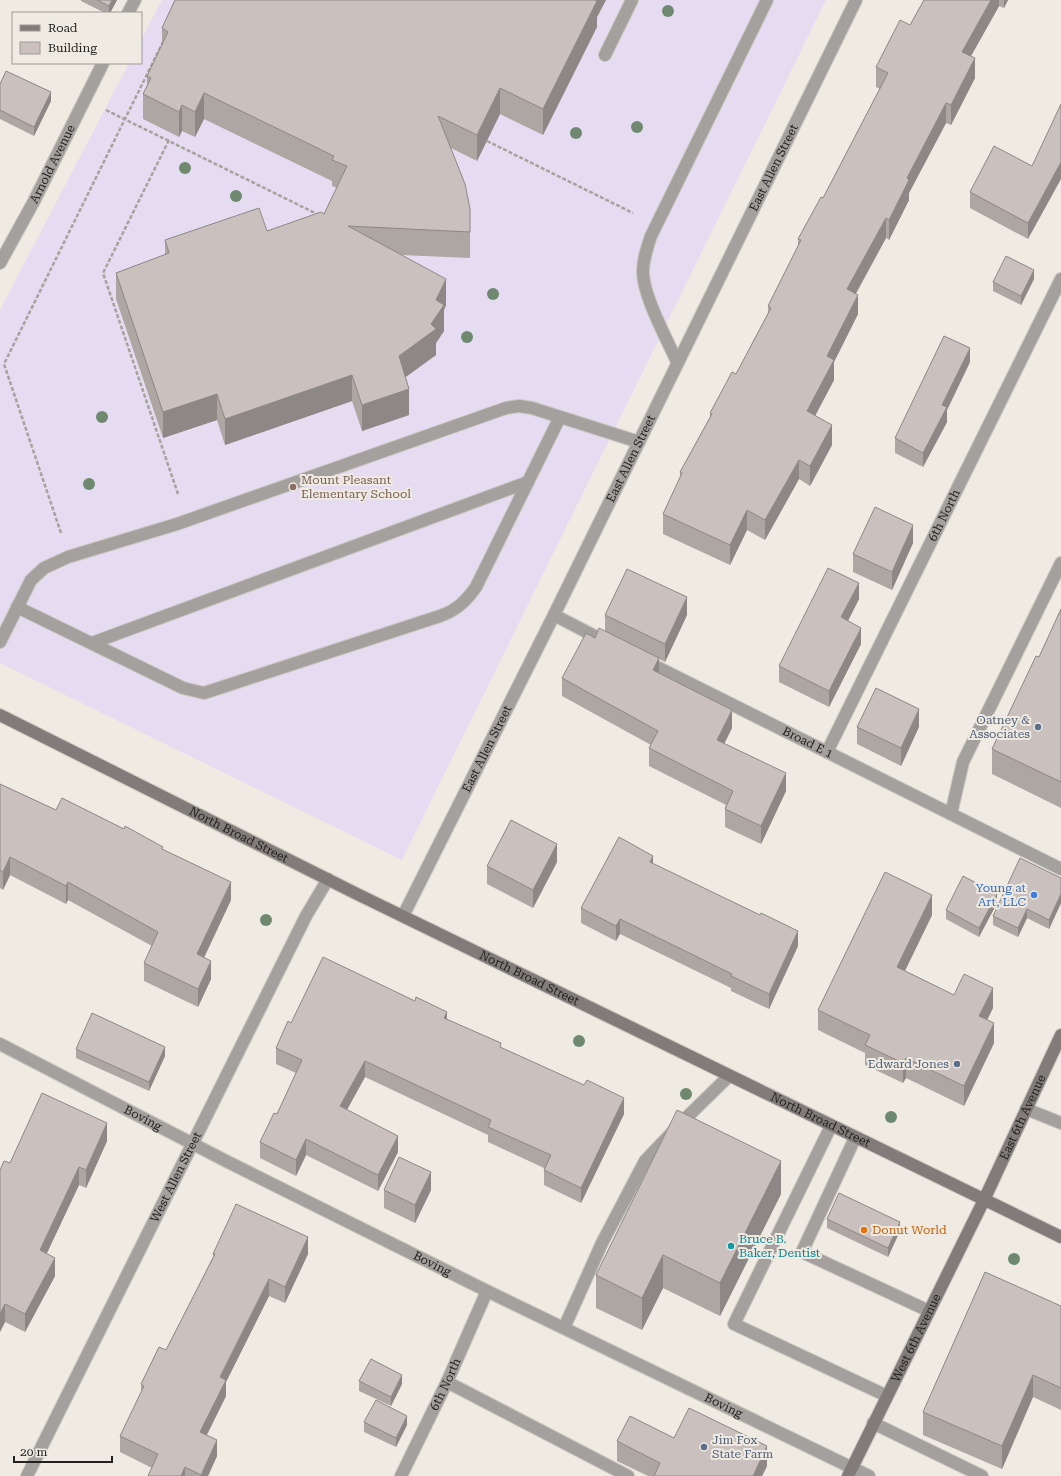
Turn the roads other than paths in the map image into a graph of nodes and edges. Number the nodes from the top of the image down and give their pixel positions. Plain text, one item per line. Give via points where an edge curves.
1 (135, 0) edge
2 (632, 0) edge
3 (767, 0) edge
4 (856, 0) edge
5 (129, 12) edge
6 (605, 55) dead end
7 (102, 64) edge
8 (0, 263) edge
9 (1061, 279) edge
10 (677, 362) junction
11 (560, 417) junction
12 (638, 442) junction
13 (528, 482) junction
14 (1061, 563) edge
15 (17, 607) junction
16 (554, 616) junction
17 (0, 642) edge
18 (92, 643) junction
19 (0, 715) edge
20 (828, 752) junction
21 (951, 814) junction
22 (1061, 869) edge
23 (328, 879) junction
24 (403, 916) junction
25 (1061, 1035) edge
26 (0, 1044) edge
27 (729, 1076) junction
28 (1026, 1109) junction
29 (1061, 1123) edge
30 (831, 1126) junction
31 (855, 1138) junction
32 (193, 1142) junction
33 (984, 1200) junction
34 (1061, 1238) edge
35 (487, 1291) junction
36 (929, 1311) junction
37 (564, 1328) junction
38 (447, 1382) junction
39 (887, 1396) junction
40 (873, 1423) junction
41 (850, 1472) edge
42 (27, 1476) edge
43 (401, 1476) edge
44 (628, 1476) edge
45 (869, 1476) edge
46 (982, 1476) edge

1 - 5 street
2 - 6 street
3 - 10 street via 645,253 643,273 648,293
4 - 10 street, East Allen Street
7 - 8 street, Arnold Avenue
9 - 20 street, 6th North
10 - 12 street, East Allen Street
11 - 12 street
11 - 13 street
11 - 15 street via 532,408 506,408 177,524 68,557 36,574
12 - 16 street, East Allen Street
13 - 18 street
13 - 18 street via 476,587 466,601 454,611 204,693 183,688
14 - 21 street via 963,762
15 - 17 street
15 - 18 street
16 - 20 street, Broad E 1
16 - 24 street, East Allen Street
19 - 23 street, North Broad Street
20 - 21 street, Broad E 1
21 - 22 street, Broad E 1
23 - 24 street, North Broad Street
23 - 32 street, West Allen Street via 306,916
24 - 27 street, North Broad Street
25 - 28 street, East 6th Avenue
26 - 32 street, Boving
27 - 30 street, North Broad Street
27 - 37 street via 645,1161 602,1243
28 - 29 street
28 - 33 street, East 6th Avenue
30 - 31 street, North Broad Street
30 - 39 street via 734,1324
31 - 33 street, North Broad Street
31 - 36 street via 802,1252
32 - 35 street, Boving via 226,1161
32 - 42 street, West Allen Street
33 - 34 street, North Broad Street
33 - 36 street, West 6th Avenue
35 - 37 street, Boving
35 - 38 street, 6th North
36 - 39 street, West 6th Avenue
37 - 41 street, Boving
38 - 43 street, 6th North
38 - 44 street
39 - 40 street, West 6th Avenue
40 - 41 street, West 6th Avenue
40 - 46 street
41 - 45 street, Boving

